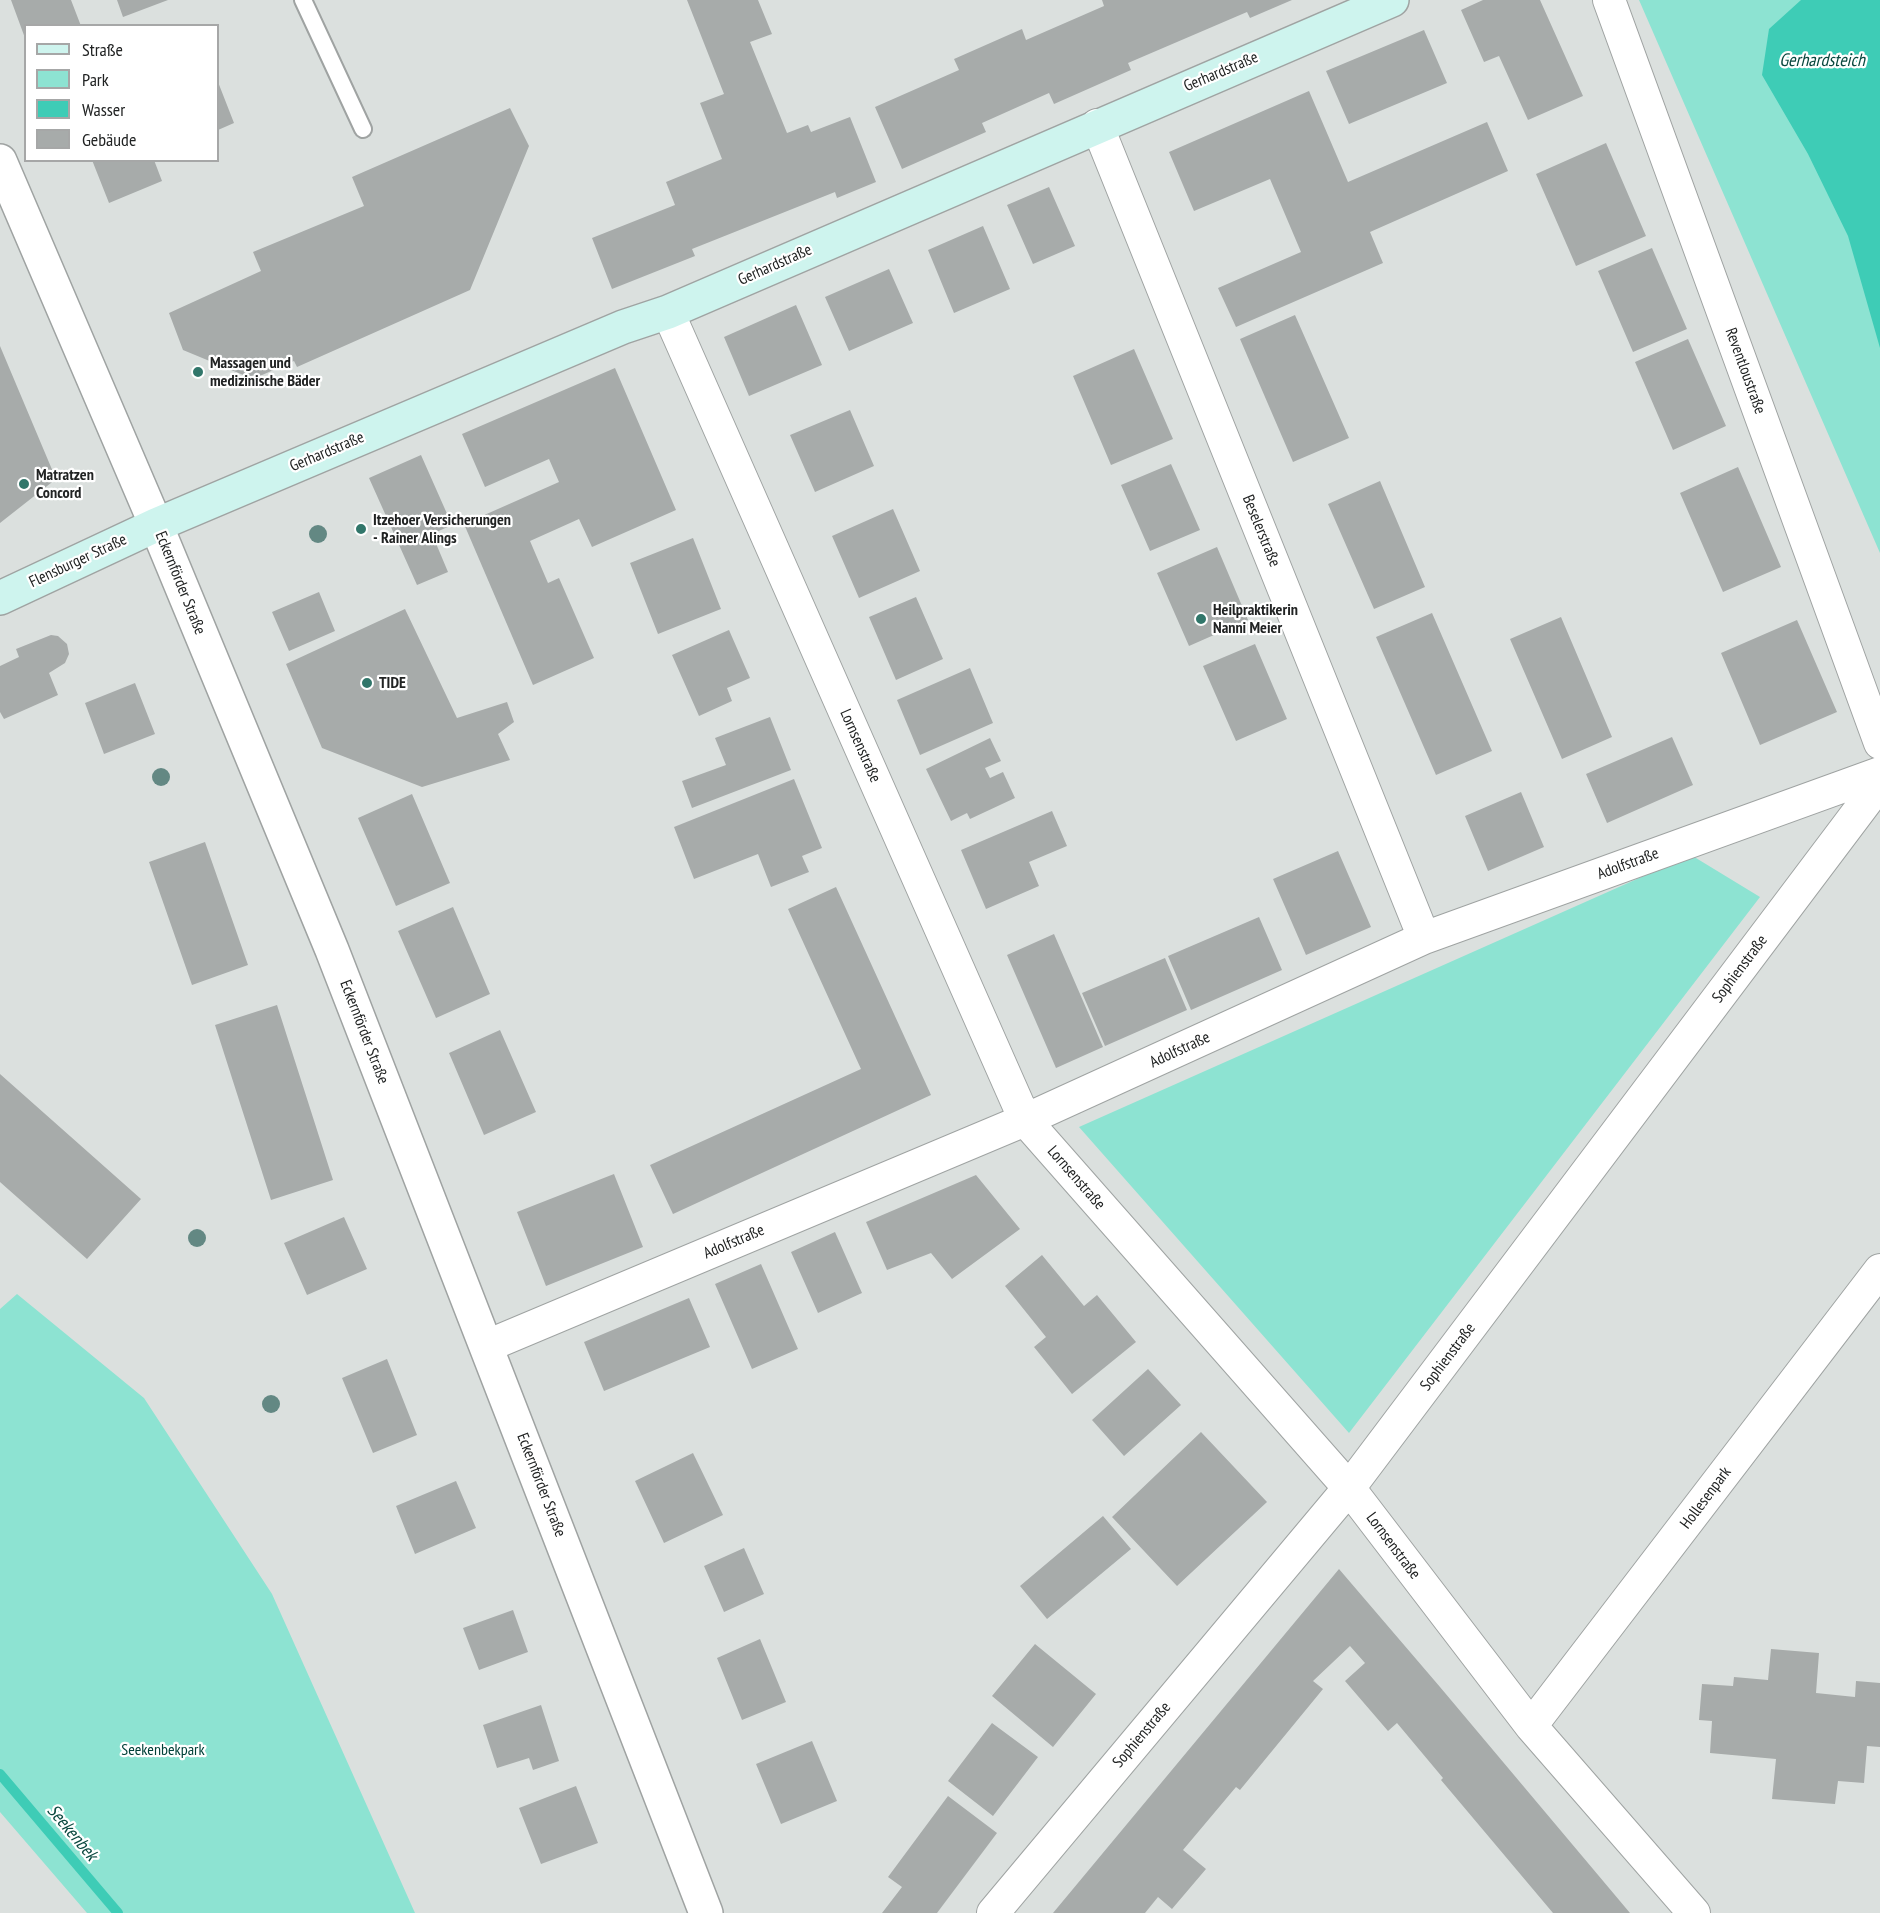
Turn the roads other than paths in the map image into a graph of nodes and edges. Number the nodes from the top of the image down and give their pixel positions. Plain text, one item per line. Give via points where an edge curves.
1 (303, 0) edge
2 (1392, 0) edge
3 (1609, 0) edge
4 (1097, 125) junction
5 (363, 129) dead end
6 (1, 167) edge
7 (668, 312) junction
8 (156, 525) junction
9 (0, 597) edge
10 (1880, 742) edge
11 (1880, 773) edge
12 (1880, 783) edge
13 (1424, 938) junction
14 (1025, 1120) junction
15 (1880, 1270) edge
16 (487, 1346) junction
17 (1349, 1488) junction
18 (1531, 1726) junction
19 (706, 1913) edge
20 (993, 1913) edge
21 (1694, 1913) edge

1 - 5 lane
2 - 4 main road, Gerhardstraße
3 - 10 street, Reventloustraße
4 - 7 main road, Gerhardstraße
4 - 13 street, Beselerstraße
6 - 8 street, Eckernförder Straße
7 - 8 main road, Gerhardstraße via 623,327
7 - 14 street, Lornsenstraße
8 - 9 main road, Flensburger Straße
8 - 16 street, Eckernförder Straße via 332,950
11 - 13 street, Adolfstraße
12 - 17 street, Sophienstraße
13 - 14 street, Adolfstraße
14 - 16 street, Adolfstraße
14 - 17 street, Lornsenstraße
15 - 18 street, Hollesenpark
16 - 19 street, Eckernförder Straße
17 - 18 street, Lornsenstraße
17 - 20 street, Sophienstraße
18 - 21 street, Lornsenstraße

